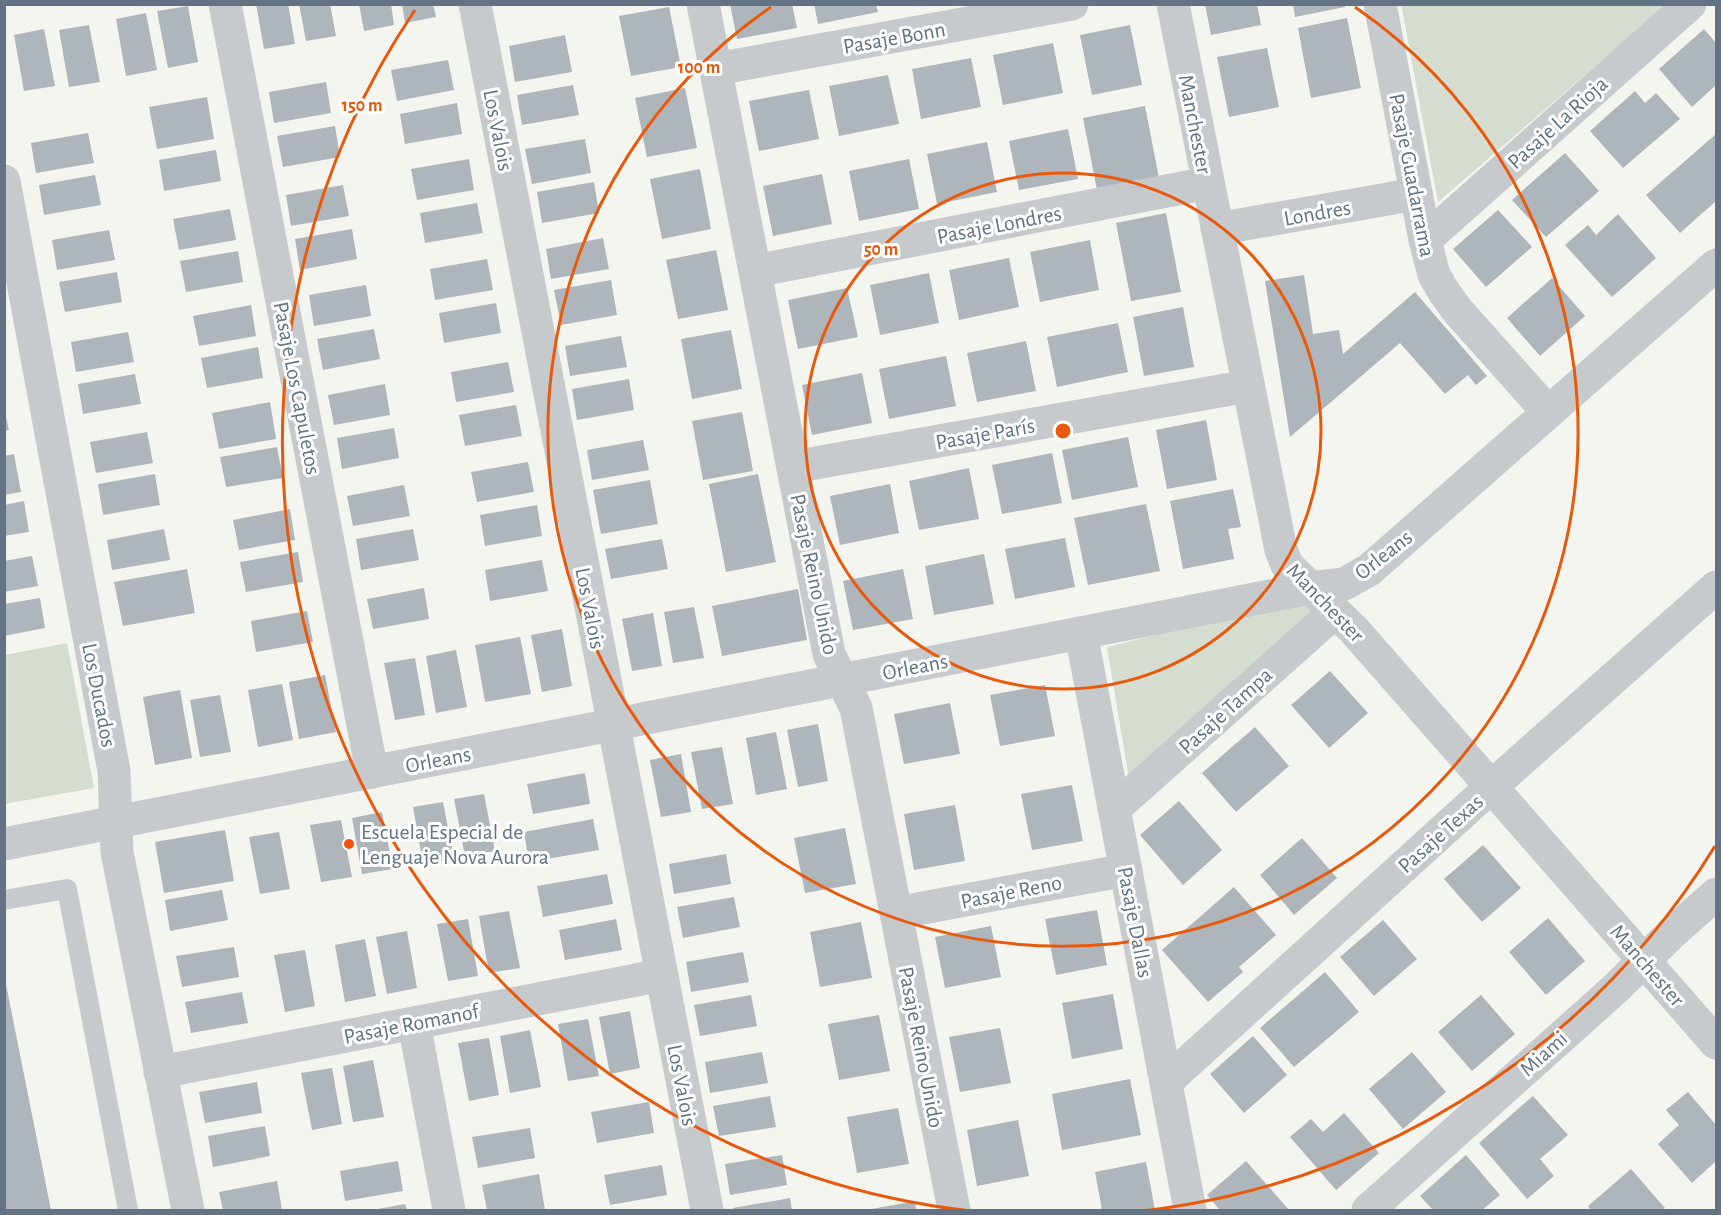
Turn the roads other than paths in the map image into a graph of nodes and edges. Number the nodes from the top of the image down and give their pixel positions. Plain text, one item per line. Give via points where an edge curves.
1 (225, 4) edge
2 (475, 4) edge
3 (703, 4) edge
4 (1072, 4) edge
5 (1173, 4) edge
6 (1380, 4) edge
7 (1690, 4) edge
8 (716, 69) junction
9 (4, 181) edge
10 (1208, 183) junction
11 (1416, 194) junction
12 (1217, 229) junction
13 (1425, 240) junction
14 (1716, 266) edge
15 (755, 271) junction
16 (1248, 386) junction
17 (1548, 412) junction
18 (793, 468) junction
19 (1716, 587) edge
20 (1310, 588) junction
21 (1335, 612) junction
22 (1081, 633) junction
23 (842, 680) junction
24 (613, 725) junction
25 (372, 772) junction
26 (1491, 787) junction
27 (1114, 808) junction
28 (116, 822) junction
29 (4, 844) edge
30 (1126, 870) junction
31 (1716, 894) edge
32 (4, 900) edge
33 (896, 913) junction
34 (1644, 961) junction
35 (662, 975) junction
36 (414, 1023) junction
37 (1716, 1043) edge
38 (160, 1072) junction
39 (1166, 1082) junction
40 (128, 1210) edge
41 (188, 1210) edge
42 (449, 1210) edge
43 (707, 1210) edge
44 (954, 1210) edge
45 (1190, 1210) edge
46 (1368, 1210) edge

1 - 25 street, Pasaje Los Capuletos
2 - 24 street, Los Valois
3 - 8 street, Pasaje Reino Unido
4 - 8 street, Pasaje Bonn
5 - 10 street, Manchester
6 - 11 street, Pasaje Guadarrama
7 - 13 street, Pasaje La Rioja
8 - 15 street, Pasaje Reino Unido
9 - 28 street, Los Ducados via 114,771
10 - 12 street, Manchester
10 - 15 street, Pasaje Londres
11 - 12 street, Londres
11 - 13 street, Pasaje Guadarrama
12 - 16 street, Manchester
13 - 17 street, Pasaje Guadarrama via 1434,275 1444,292
14 - 17 street, Orleans
15 - 18 street, Pasaje Reino Unido
16 - 18 street, Pasaje París
16 - 20 street, Manchester via 1281,550 1287,565
17 - 20 street, Orleans via 1369,570 1344,584
18 - 23 street, Pasaje Reino Unido via 829,654
19 - 26 street, Pasaje Texas
20 - 21 street, Manchester
20 - 22 street, Orleans
21 - 26 street, Manchester
21 - 27 street, Pasaje Tampa
22 - 23 street, Orleans
22 - 27 street, Pasaje Dallas
23 - 24 street, Orleans
23 - 33 street, Pasaje Reino Unido via 856,708
24 - 25 street, Orleans
24 - 35 street, Los Valois
25 - 28 street, Orleans
26 - 34 street, Manchester
26 - 39 street, Pasaje Texas
27 - 30 street, Pasaje Dallas
28 - 29 street, Orleans
28 - 38 street, Los Ducados via 117,852
30 - 33 street, Pasaje Reno
30 - 39 street, Pasaje Dallas
31 - 34 street, Miami
32 - 40 lane via 67,888
33 - 44 street, Pasaje Reino Unido
34 - 37 street, Manchester
34 - 46 street, Miami
35 - 36 street, Pasaje Romanof
35 - 43 street, Los Valois
36 - 38 street, Pasaje Romanof
36 - 42 street
38 - 41 street, Los Ducados
39 - 45 street, Pasaje Dallas

